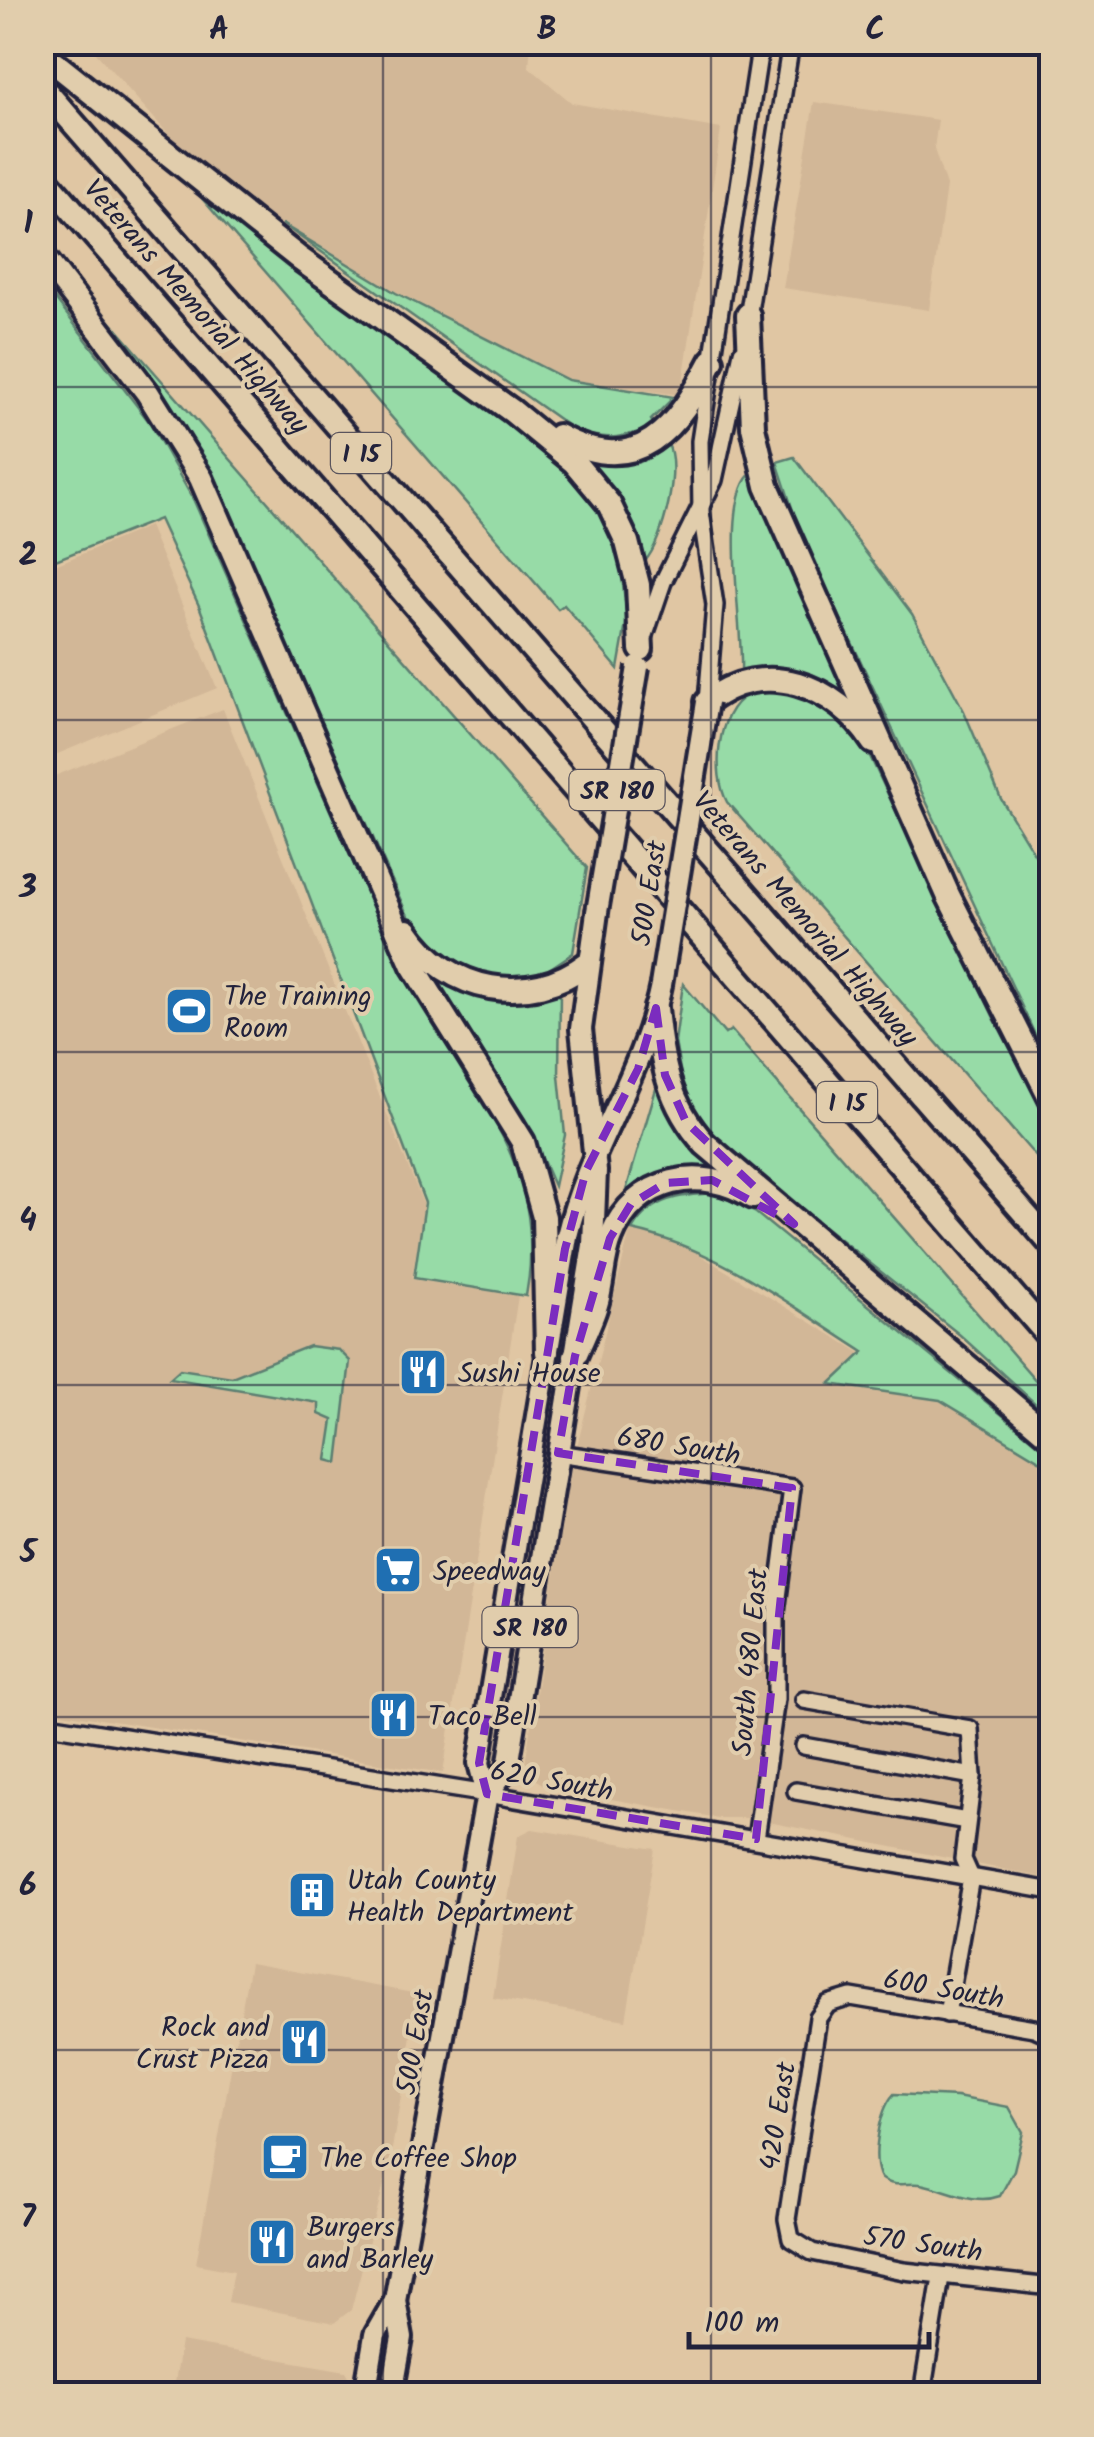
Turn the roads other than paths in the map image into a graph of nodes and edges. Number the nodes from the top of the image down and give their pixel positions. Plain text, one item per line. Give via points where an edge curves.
1 (761, 42) edge
2 (791, 42) edge
3 (42, 53) edge
4 (42, 87) edge
5 (42, 174) edge
6 (42, 255) edge
7 (748, 315) junction
8 (712, 361) junction
9 (512, 411) junction
10 (701, 512) junction
11 (640, 658) junction
12 (707, 702) junction
13 (891, 770) junction
14 (389, 903) junction
15 (588, 963) junction
16 (659, 996) junction
17 (1052, 1101) edge
18 (594, 1152) junction
19 (794, 1224) junction
20 (1052, 1245) edge
21 (1052, 1340) edge
22 (547, 1352) junction
23 (575, 1356) junction
24 (1052, 1438) edge
25 (558, 1453) junction
26 (792, 1488) joint
27 (804, 1700) dead end
28 (42, 1724) edge
29 (804, 1746) dead end
30 (973, 1776) junction
31 (796, 1791) dead end
32 (487, 1794) junction
33 (967, 1821) junction
34 (756, 1839) junction
35 (970, 1877) junction
36 (1052, 1892) edge
37 (828, 2004) joint
38 (947, 2014) junction
39 (1052, 2036) edge
40 (791, 2239) joint
41 (941, 2278) junction
42 (1052, 2287) edge
43 (395, 2300) junction
44 (365, 2394) edge
45 (392, 2394) edge
46 (922, 2394) edge

1 - 8 street, 500 East / SR 180
2 - 7 street, 500 East / SR 180
3 - 9 highway via 300,259
4 - 20 highway, Veterans Memorial Highway / I 15
5 - 21 highway, Veterans Memorial Highway / I 15
6 - 14 highway via 147,392 202,478
7 - 10 street, 500 East / SR 180 via 725,444
7 - 13 highway via 753,428 763,473
8 - 9 highway via 674,426 633,449 587,449
8 - 10 street, 500 East / SR 180 via 700,441
9 - 11 highway via 574,462 614,513 636,577
10 - 11 street, 500 East / SR 180 via 664,582
10 - 12 street, 500 East / SR 180 via 714,605
11 - 15 main road, 500 East / SR 180, bridge
12 - 13 highway via 750,679 811,688 856,719
12 - 16 main road, 500 East / SR 180, bridge
13 - 17 highway
14 - 15 highway via 432,960 475,984 537,988
14 - 22 highway via 413,966 506,1110 532,1163 546,1226
15 - 18 main road, 500 East / SR 180 via 581,1043
16 - 18 main road, 500 East / SR 180 via 638,1068
16 - 19 highway via 665,1075 686,1122
18 - 22 main road, 500 East / SR 180 via 569,1228
18 - 23 main road, 500 East / SR 180 via 593,1245
19 - 23 highway via 721,1182 684,1179 652,1189 627,1208 610,1238 596,1304
19 - 24 highway
22 - 32 main road, 500 East / SR 180 via 479,1763
23 - 25 main road, 500 East / SR 180
25 - 26 street, 680 South
25 - 32 main road, 500 East / SR 180 via 508,1768
26 - 34 street, South 480 East via 776,1613 776,1699
27 - 30 street via 970,1728
28 - 32 street, 620 South
29 - 30 street
30 - 33 street
31 - 33 street
32 - 34 street, 620 South
32 - 43 main road, 500 East / SR 180
33 - 35 street via 963,1859
34 - 35 street, 620 South
35 - 36 street, 620 South
35 - 38 street
37 - 38 street, 600 South via 851,1998
37 - 40 street, 420 East via 818,2018 805,2096 787,2220
38 - 39 street, 600 South
40 - 41 street, 570 South via 812,2252
41 - 42 street, 570 South
41 - 46 street
43 - 44 main road, 500 East / SR 180 via 376,2334
43 - 45 main road, 500 East / SR 180 via 402,2338

